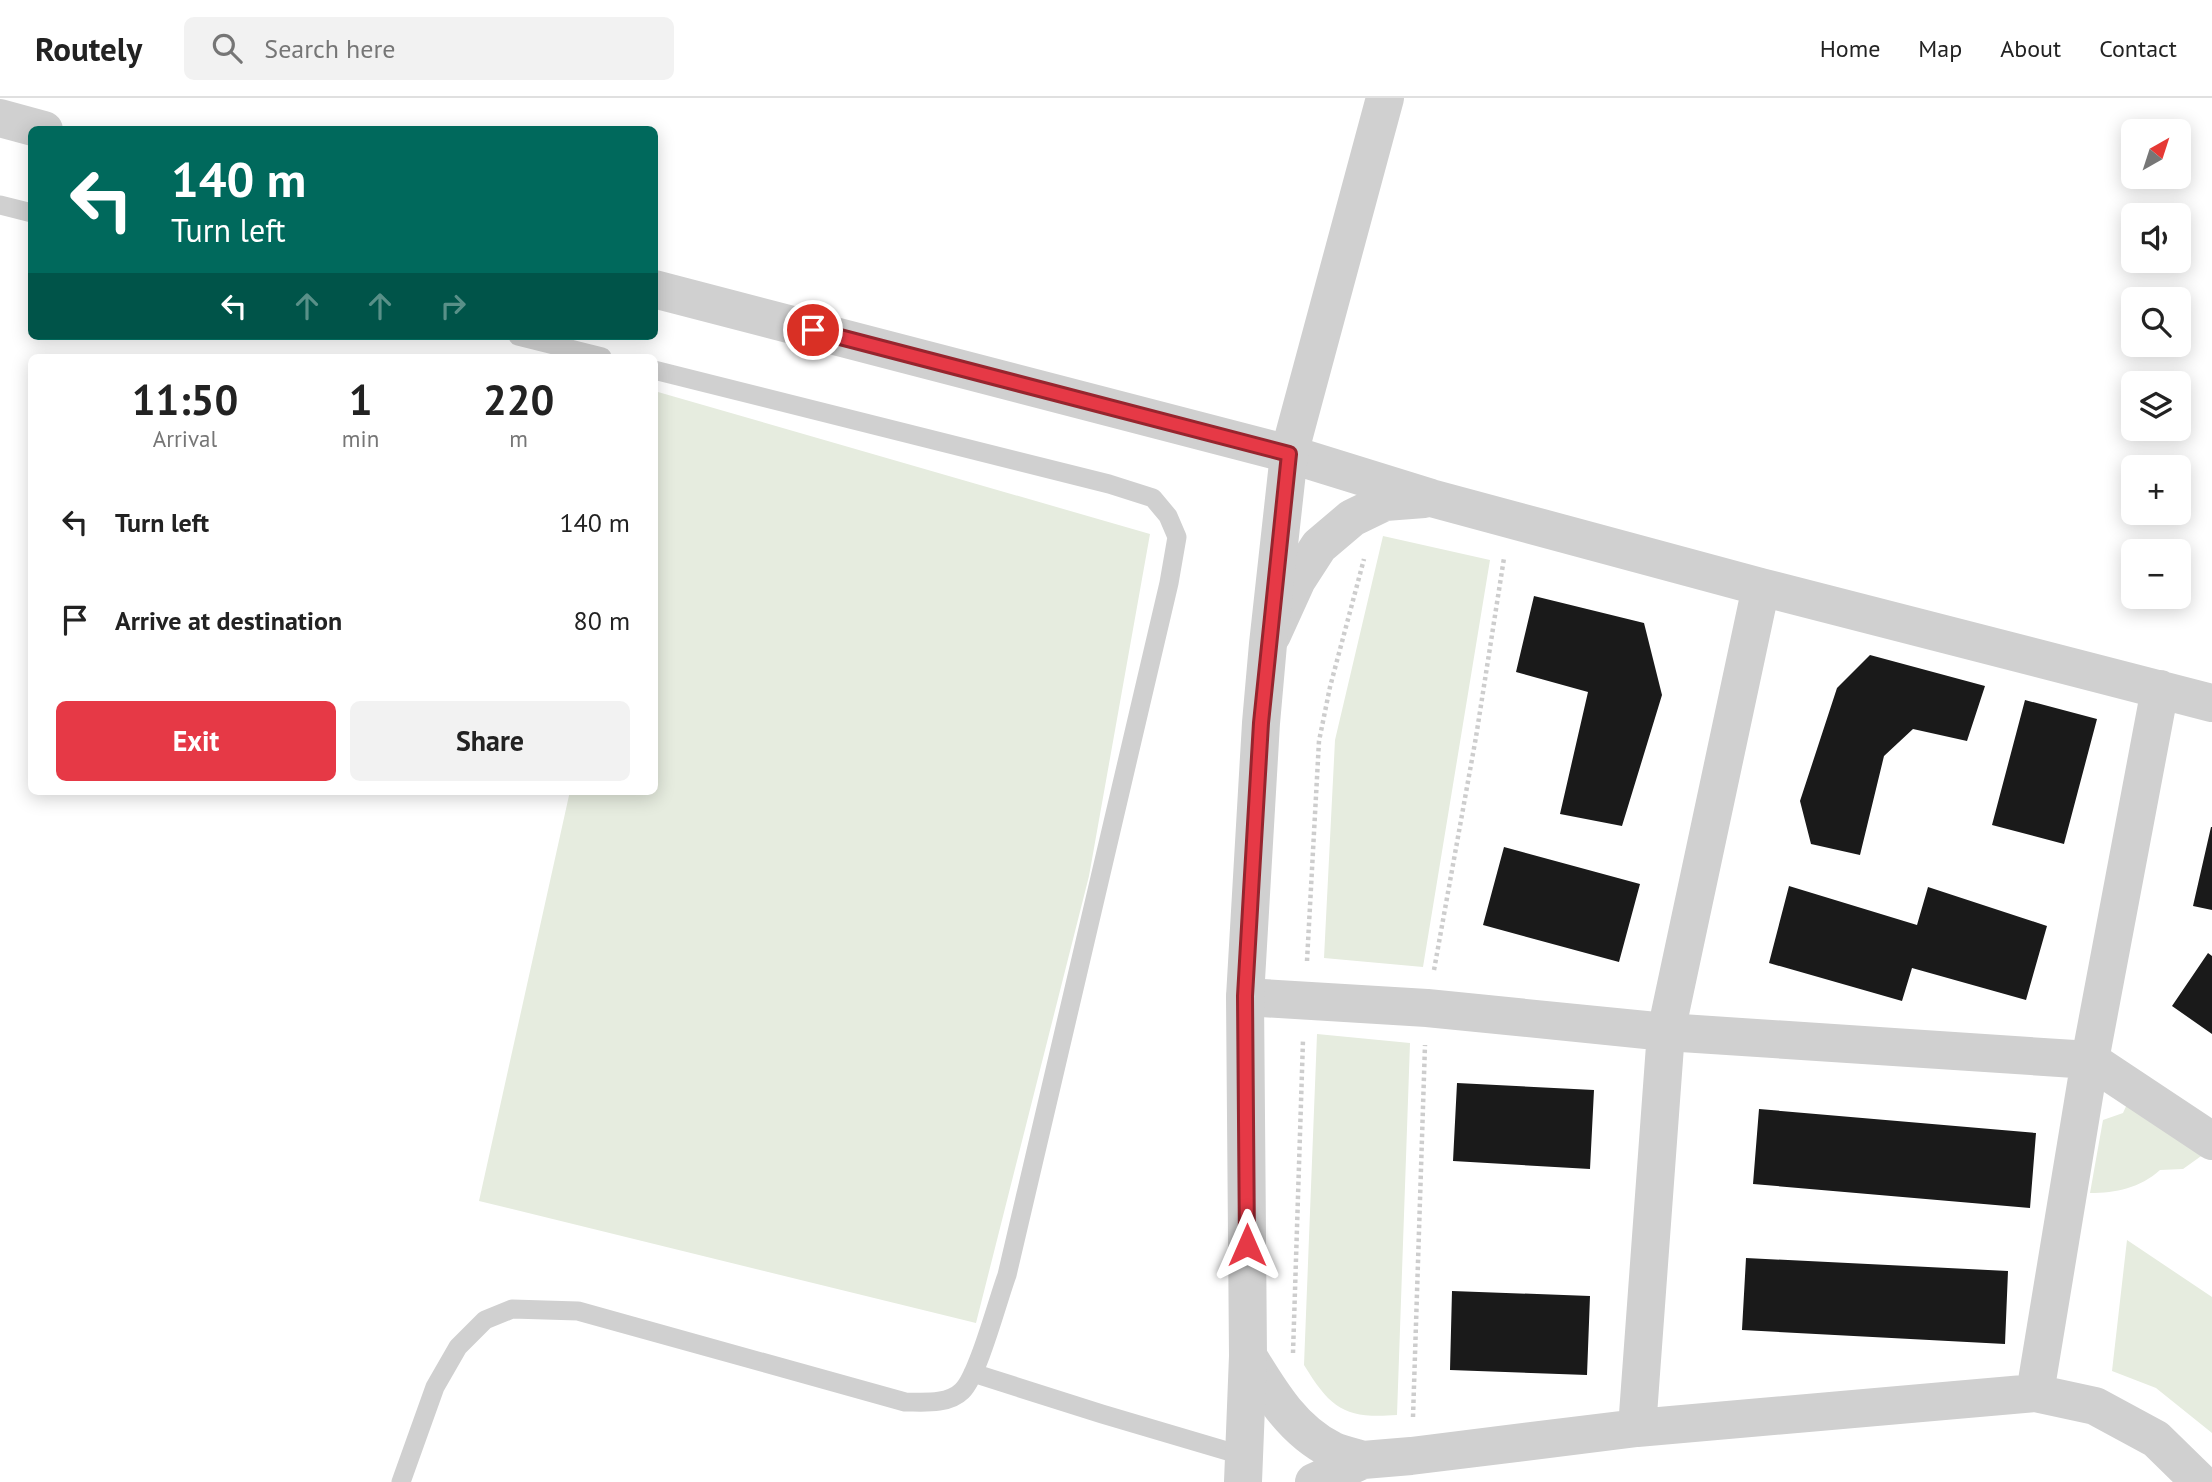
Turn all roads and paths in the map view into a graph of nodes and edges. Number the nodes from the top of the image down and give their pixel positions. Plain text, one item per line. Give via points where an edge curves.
1 (1385, 98) edge
2 (0, 118) edge
3 (29, 126) edge
4 (0, 205) edge
5 (28, 212) edge
6 (658, 290) edge
7 (534, 340) edge
8 (590, 354) edge
9 (658, 371) edge
10 (1289, 454) junction
11 (1431, 498) junction
12 (1761, 587) junction
13 (1268, 644) junction
14 (2160, 689) junction
15 (2212, 703) edge
16 (1245, 996) junction
17 (1666, 1032) junction
18 (2090, 1060) junction
19 (2212, 1141) edge
20 (1248, 1356) junction
21 (973, 1373) junction
22 (2035, 1393) junction
23 (1637, 1427) junction
24 (1363, 1460) junction
25 (1244, 1469) edge
26 (401, 1482) edge
27 (1314, 1482) edge
28 (2200, 1482) edge

1 - 10 street
2 - 3 street
4 - 5 lane
6 - 10 street
7 - 8 lane
9 - 21 lane via 1153,498 1177,537 1007,1275
10 - 11 street
10 - 13 street
11 - 12 street
11 - 13 street via 1385,502 1352,518 1319,546 1297,580
12 - 14 street
12 - 17 street
13 - 16 street
14 - 15 street
14 - 18 street
16 - 17 street via 1427,1008
16 - 20 street
17 - 18 street
17 - 23 street
18 - 19 street
18 - 22 street
20 - 24 street via 1275,1400 1300,1428 1332,1450
20 - 25 street
21 - 25 lane via 1102,1414
21 - 26 lane via 961,1392 936,1402 905,1402 578,1311 512,1310 485,1320 458,1347 435,1387
22 - 23 street
22 - 28 street via 2095,1406 2156,1439
23 - 24 street
24 - 27 street

